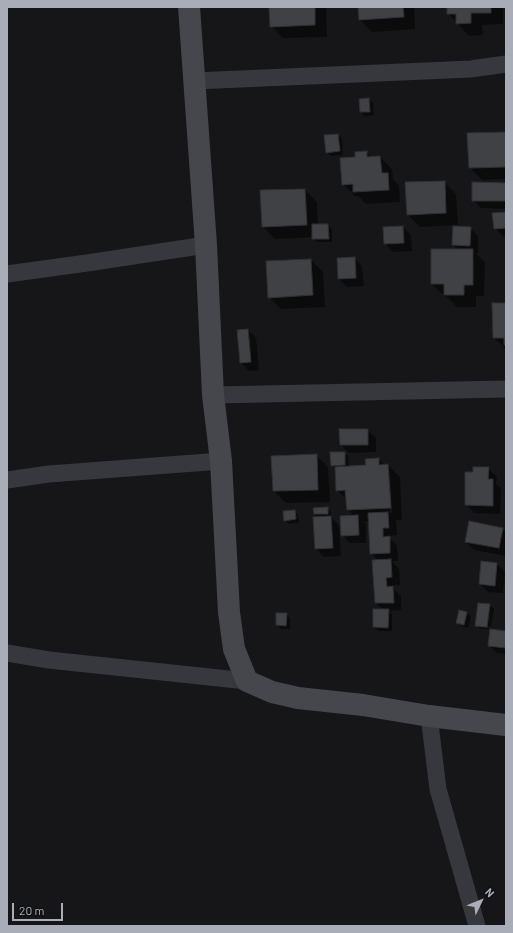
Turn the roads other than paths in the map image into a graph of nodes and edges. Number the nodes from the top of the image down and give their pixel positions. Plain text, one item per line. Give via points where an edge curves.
1 (189, 7) edge
2 (506, 64) edge
3 (194, 81) junction
4 (206, 244) junction
5 (7, 274) edge
6 (506, 389) edge
7 (213, 395) junction
8 (221, 461) junction
9 (7, 480) edge
10 (7, 653) edge
11 (247, 681) junction
12 (429, 716) junction
13 (506, 725) edge
14 (477, 926) edge

1 - 3 street
2 - 3 street via 471,69
3 - 4 street
4 - 5 street
4 - 7 street
6 - 7 street
7 - 8 street
8 - 9 street via 49,474
8 - 11 street via 229,612 234,649
10 - 11 street via 49,660
11 - 12 street via 272,692 298,698
12 - 13 street
12 - 14 street via 438,789

